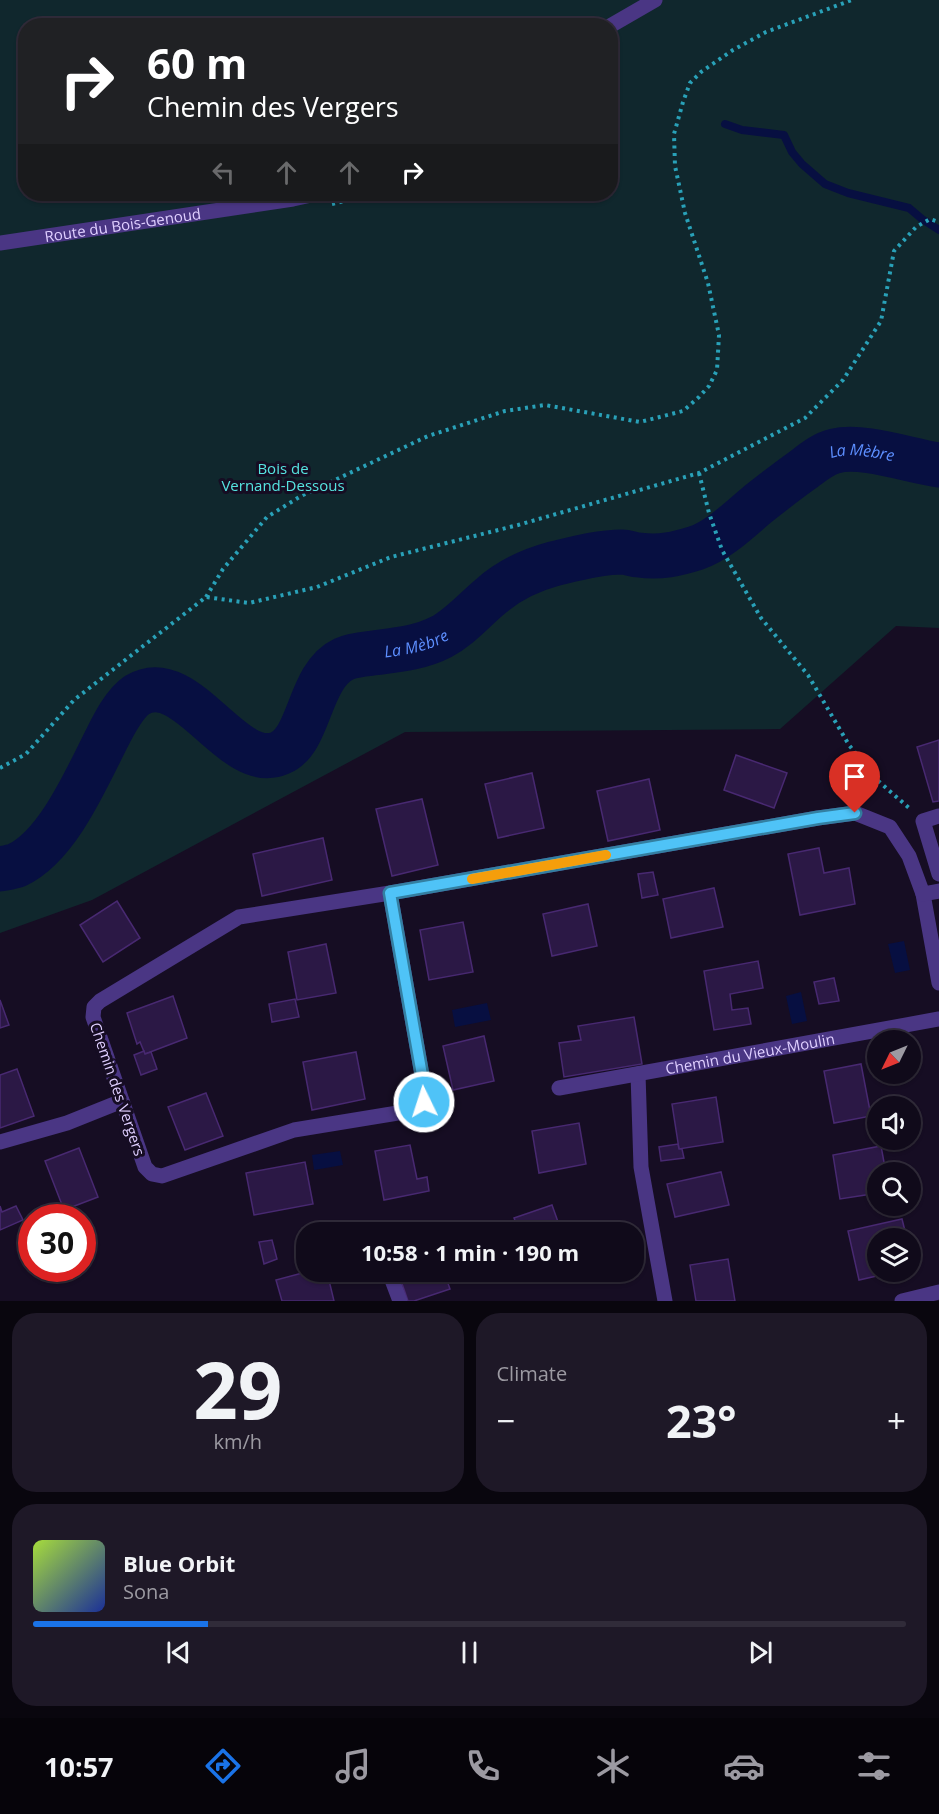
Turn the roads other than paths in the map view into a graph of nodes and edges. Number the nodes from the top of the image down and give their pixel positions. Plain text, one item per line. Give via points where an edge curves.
1 (655, 0) edge
2 (618, 21) edge
3 (280, 201) edge
4 (0, 243) edge
5 (939, 816) edge
6 (939, 874) edge
7 (939, 891) edge
8 (390, 893) junction
9 (923, 894) junction
10 (939, 983) edge
11 (939, 1019) edge
12 (638, 1074) junction
13 (558, 1088) dead end
14 (122, 1101) junction
15 (0, 1142) edge
16 (393, 1282) edge
17 (939, 1292) edge
18 (400, 1301) edge
19 (665, 1301) edge
20 (902, 1301) edge

1 - 2 street
3 - 4 street, Route du Bois-Genoud
5 - 6 street via 922,821
7 - 9 street
8 - 9 street, Chemin des Vergers via 855,813 890,827 909,856
8 - 14 street, Chemin des Vergers via 239,917 100,1001 94,1007 93,1017
8 - 14 street, Chemin des Vergers via 425,1092 424,1102 416,1110 294,1130 162,1176 145,1167
9 - 10 street
11 - 12 street, Chemin du Vieux-Moulin
12 - 13 street, Chemin du Vieux-Moulin
12 - 19 street via 641,1167
14 - 15 street via 67,1123
16 - 18 street
17 - 20 street

